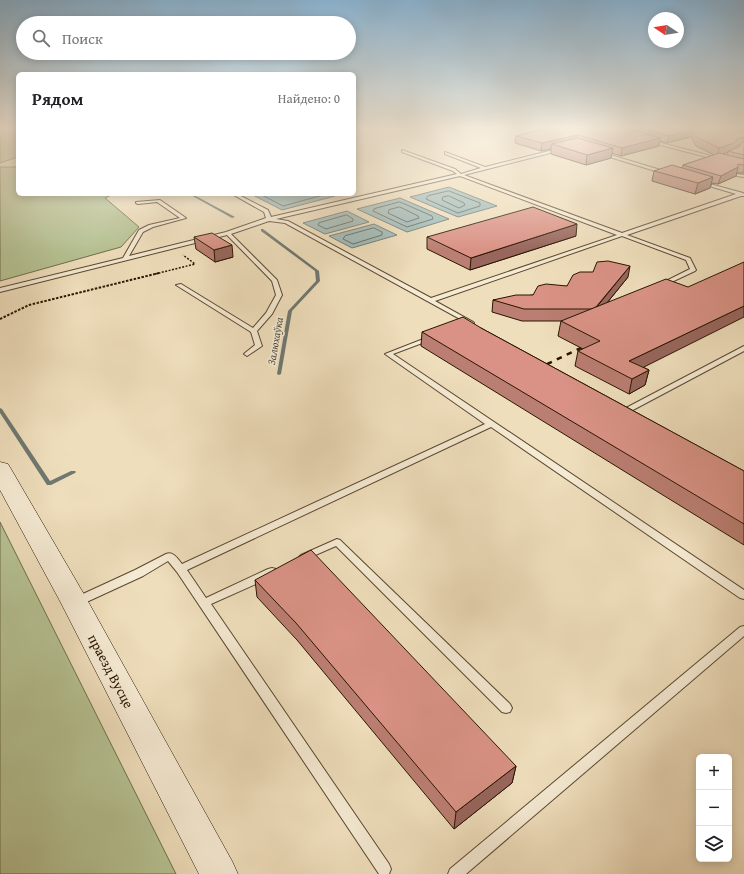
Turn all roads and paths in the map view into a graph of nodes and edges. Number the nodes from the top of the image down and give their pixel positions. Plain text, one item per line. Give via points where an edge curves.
1 (451, 169) edge
2 (481, 169) edge
3 (654, 169) edge
4 (672, 174) edge
5 (738, 174) edge
6 (460, 175) junction
7 (744, 176) edge
8 (694, 181) edge
9 (743, 194) edge
10 (238, 196) edge
11 (138, 203) dead end
12 (269, 220) junction
13 (228, 233) junction
14 (621, 234) junction
15 (172, 247) junction
16 (125, 259) junction
17 (179, 285) dead end
18 (653, 288) edge
19 (0, 290) edge
20 (432, 300) junction
21 (0, 319) edge
22 (478, 327) edge
23 (254, 331) junction
24 (438, 335) edge
25 (744, 348) edge
26 (247, 354) dead end
27 (628, 410) edge
28 (491, 424) junction
29 (0, 469) edge
30 (295, 561) edge
31 (281, 568) edge
32 (181, 569) junction
33 (744, 595) edge
34 (75, 603) junction
35 (204, 603) junction
36 (744, 630) edge
37 (506, 708) dead end
38 (384, 869) dead end
39 (219, 874) edge
40 (455, 874) edge

1 - 6 lane
2 - 6 lane
3 - 4 lane
5 - 7 lane
6 - 12 lane
6 - 14 lane
8 - 9 lane
9 - 14 lane
10 - 12 lane via 266,211
11 - 16 lane via 158,201 184,218 141,231
12 - 13 lane
12 - 20 lane via 286,222
13 - 15 lane
13 - 23 lane via 275,281 279,296 269,314
14 - 18 lane via 688,259 693,270
14 - 20 lane
15 - 16 lane
15 - 21 path via 196,264 29,305
16 - 19 lane
17 - 23 lane
20 - 22 lane
23 - 26 lane via 259,346
24 - 28 lane via 388,354
25 - 27 lane
28 - 32 lane
28 - 33 lane
29 - 34 street, праезд Вусце
30 - 37 lane via 337,542
31 - 35 lane
32 - 34 lane via 169,556
32 - 35 lane
34 - 39 street, праезд Вусце
35 - 38 lane
36 - 40 lane

